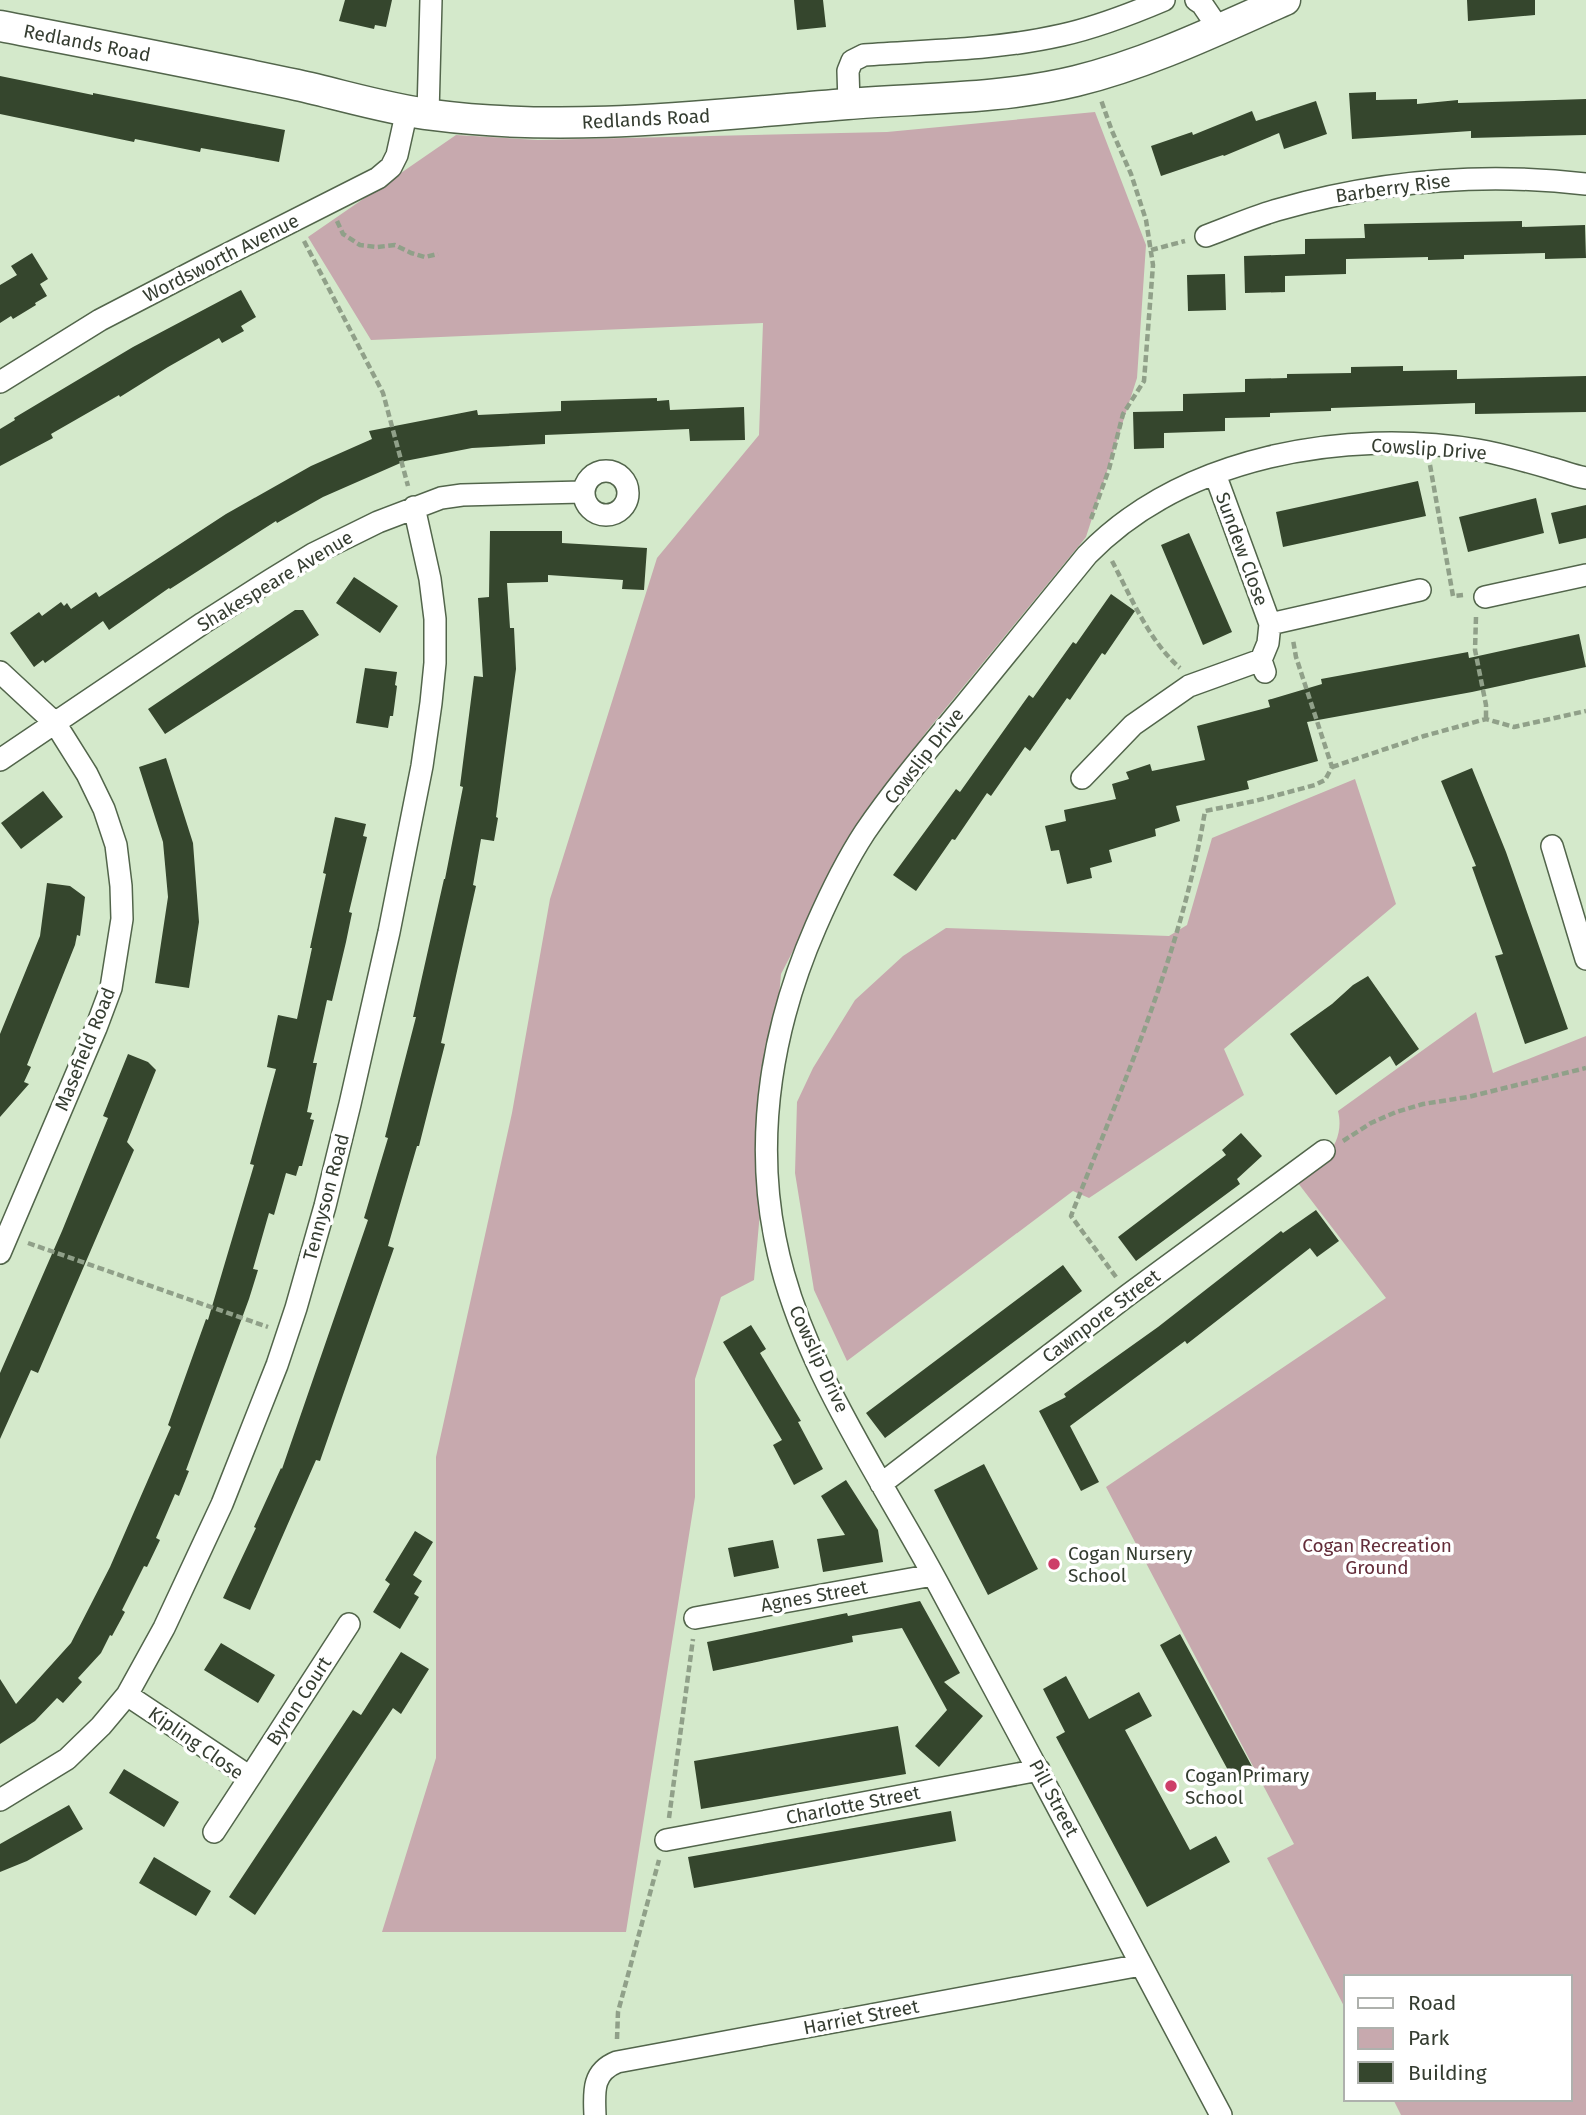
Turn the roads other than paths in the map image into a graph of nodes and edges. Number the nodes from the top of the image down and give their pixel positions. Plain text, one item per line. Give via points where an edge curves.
1 (430, 0) edge
2 (1164, 0) edge
3 (1196, 0) edge
4 (1285, 0) edge
5 (0, 26) edge
6 (1219, 29) junction
7 (849, 104) junction
8 (418, 112) junction
9 (1586, 184) edge
10 (1206, 236) road end
11 (0, 382) edge
12 (1214, 474) junction
13 (1586, 478) edge
14 (583, 492) dead end
15 (414, 507) junction
16 (1586, 575) edge
17 (1420, 590) dead end
18 (1480, 599) road end
19 (1280, 621) junction
20 (0, 672) edge
21 (55, 723) junction
22 (0, 760) edge
23 (1082, 778) dead end
24 (1552, 846) dead end
25 (1578, 902) edge
26 (1586, 959) edge
27 (1324, 1152) road end
28 (4, 1244) edge
29 (881, 1484) junction
30 (933, 1575) junction
31 (695, 1618) dead end
32 (349, 1624) dead end
33 (127, 1695) junction
34 (1039, 1770) junction
35 (250, 1777) junction
36 (0, 1800) edge
37 (214, 1832) dead end
38 (666, 1839) dead end
39 (1141, 1965) junction
40 (595, 2115) edge
41 (1221, 2115) edge

1 - 8 street, Wordsworth Avenue
2 - 7 street via 1095,27 1027,42 864,55 852,61 848,71
3 - 6 street
4 - 6 main road, Redlands Road
5 - 8 main road, Redlands Road
6 - 7 main road, Redlands Road via 1151,57 1049,86
7 - 8 main road, Redlands Road via 573,123 490,121
8 - 11 street, Wordsworth Avenue via 391,167 379,178 100,320
9 - 10 street, Barberry Rise via 1504,179 1411,182 1320,199
12 - 13 street, Cowslip Drive via 1258,460 1373,444 1478,450
12 - 19 street, Sundew Close
12 - 29 street, Cowslip Drive via 1166,495 1087,555 863,835 802,961 771,1075 767,1191 774,1238 804,1336
14 - 15 street, Shakespeare Avenue via 462,495
15 - 21 street, Shakespeare Avenue via 344,538 272,579
15 - 33 street, Tennyson Road via 435,620 431,703 389,932 350,1104 277,1365 205,1541
16 - 18 street
17 - 19 street, Sundew Close
19 - 23 street, Sundew Close via 1263,666 1189,685 1132,724
20 - 21 street, Masefield Road
21 - 22 street, Shakespeare Avenue
21 - 28 street, Masefield Road via 104,809 116,845 122,919 111,988
24 - 25 street
25 - 26 street
27 - 29 street, Cawnpore Street
29 - 30 street, Pill Street
30 - 31 street, Agnes Street
30 - 34 street, Pill Street
32 - 35 street, Byron Court
33 - 35 street, Kipling Close
33 - 36 street, Tennyson Road via 67,1759
34 - 38 street, Charlotte Street
34 - 39 street, Pill Street
35 - 37 street, Kipling Close
39 - 40 street, Harriet Street via 617,2062 598,2076 593,2088
39 - 41 street, Pill Street

